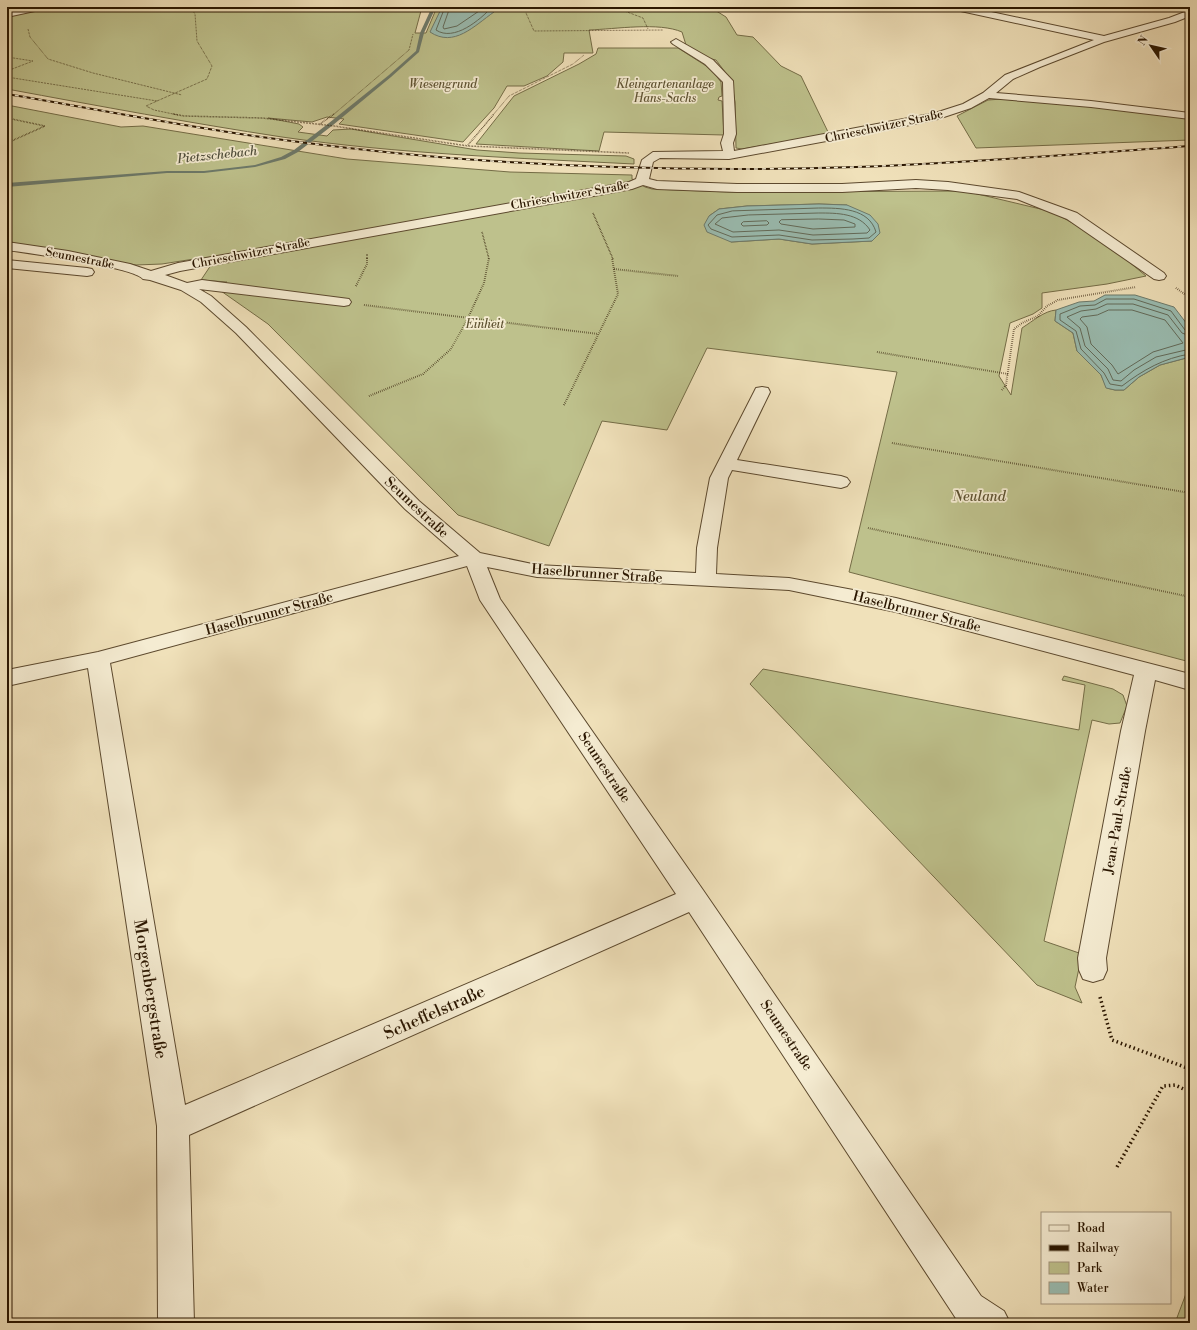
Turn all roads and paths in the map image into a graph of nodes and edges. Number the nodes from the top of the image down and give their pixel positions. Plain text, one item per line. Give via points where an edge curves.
1 (190, 7) edge
2 (527, 7) edge
3 (617, 7) edge
4 (956, 7) edge
5 (39, 8) edge
6 (1190, 13) edge
7 (7, 14) edge
8 (413, 34) dead end
9 (1104, 39) junction
10 (676, 42) dead end
11 (584, 55) dead end
12 (7, 57) edge
13 (7, 71) edge
14 (7, 77) edge
15 (176, 93) junction
16 (182, 95) dead end
17 (987, 95) junction
18 (157, 101) junction
19 (1190, 116) edge
20 (7, 118) edge
21 (320, 124) junction
22 (7, 143) edge
23 (468, 146) junction
24 (657, 154) junction
25 (729, 155) junction
26 (642, 181) junction
27 (580, 194) junction
28 (476, 212) junction
29 (366, 232) junction
30 (7, 246) edge
31 (7, 264) edge
32 (614, 269) junction
33 (152, 275) junction
34 (678, 276) dead end
35 (1159, 276) joint
36 (186, 287) junction
37 (344, 302) junction
38 (468, 318) junction
39 (598, 334) junction
40 (877, 352) dead end
41 (1008, 374) junction
42 (1002, 390) dead end
43 (762, 392) dead end
44 (369, 396) dead end
45 (564, 405) dead end
46 (892, 443) dead end
47 (726, 464) junction
48 (841, 482) dead end
49 (1190, 493) edge
50 (868, 528) dead end
51 (474, 558) junction
52 (706, 580) junction
53 (1190, 597) edge
54 (98, 658) junction
55 (1146, 671) junction
56 (7, 678) edge
57 (1190, 682) edge
58 (694, 898) junction
59 (1093, 970) joint
60 (1190, 1069) edge
61 (1190, 1092) edge
62 (174, 1126) junction
63 (1117, 1167) dead end
64 (975, 1318) edge
65 (176, 1323) edge

1 - 15 path via 195,14 197,41 212,66 207,79
2 - 3 path via 526,13 534,31 648,29 643,18 614,8
4 - 9 street
5 - 7 street
5 - 15 path via 28,29 30,37 48,59
6 - 9 street, Chrieschwitzer Straße
8 - 21 path via 409,50
9 - 17 street, Chrieschwitzer Straße via 1008,77
10 - 25 street via 709,62 728,81 730,134 726,142
11 - 23 path via 573,64 509,96
12 - 13 path via 33,61
14 - 18 path
15 - 16 path
15 - 18 path
17 - 19 street
17 - 25 street, Chrieschwitzer Straße via 967,106 938,116
18 - 21 path via 146,106 184,116 262,118
20 - 22 path via 45,126
21 - 23 path
23 - 24 path
24 - 25 street, Chrieschwitzer Straße
24 - 26 street, Chrieschwitzer Straße via 648,160
26 - 27 street, Chrieschwitzer Straße
26 - 35 street via 737,188 842,188 916,184 1019,196 1072,216
27 - 28 street, Chrieschwitzer Straße
27 - 32 path via 589,203 613,260
28 - 29 street, Chrieschwitzer Straße
28 - 38 path via 489,259 484,283
29 - 33 street, Chrieschwitzer Straße via 178,267
29 - 37 path via 367,264 355,288
30 - 33 street, Seumestraße via 68,255
31 - 33 street, Seumestraße via 125,279
32 - 34 path
32 - 39 path via 618,294
33 - 36 street, Seumestraße
35 - 41 path via 1148,285 1058,300 1047,306 1038,316 1014,329
36 - 37 street via 202,284
36 - 51 street, Seumestraße via 206,299 241,330 412,505
37 - 38 path
38 - 39 path
38 - 44 path via 451,349 423,374
39 - 45 path
40 - 41 path
41 - 42 path
43 - 47 street
46 - 49 path
47 - 48 street
47 - 52 street via 719,478 708,548
50 - 53 path
51 - 52 street, Haselbrunner Straße via 537,571
51 - 54 street, Haselbrunner Straße
51 - 58 street, Seumestraße via 490,600
52 - 55 street, Haselbrunner Straße via 789,584 850,595
54 - 56 street, Haselbrunner Straße
54 - 62 street, Morgenbergstraße
55 - 57 street, Haselbrunner Straße
55 - 59 street, Jean-Paul-Straße via 1092,958
58 - 62 street, Scheffelstraße
58 - 64 street, Seumestraße
59 - 60 path via 1112,1040
61 - 63 path via 1175,1085 1163,1086
62 - 65 street, Morgenbergstraße

